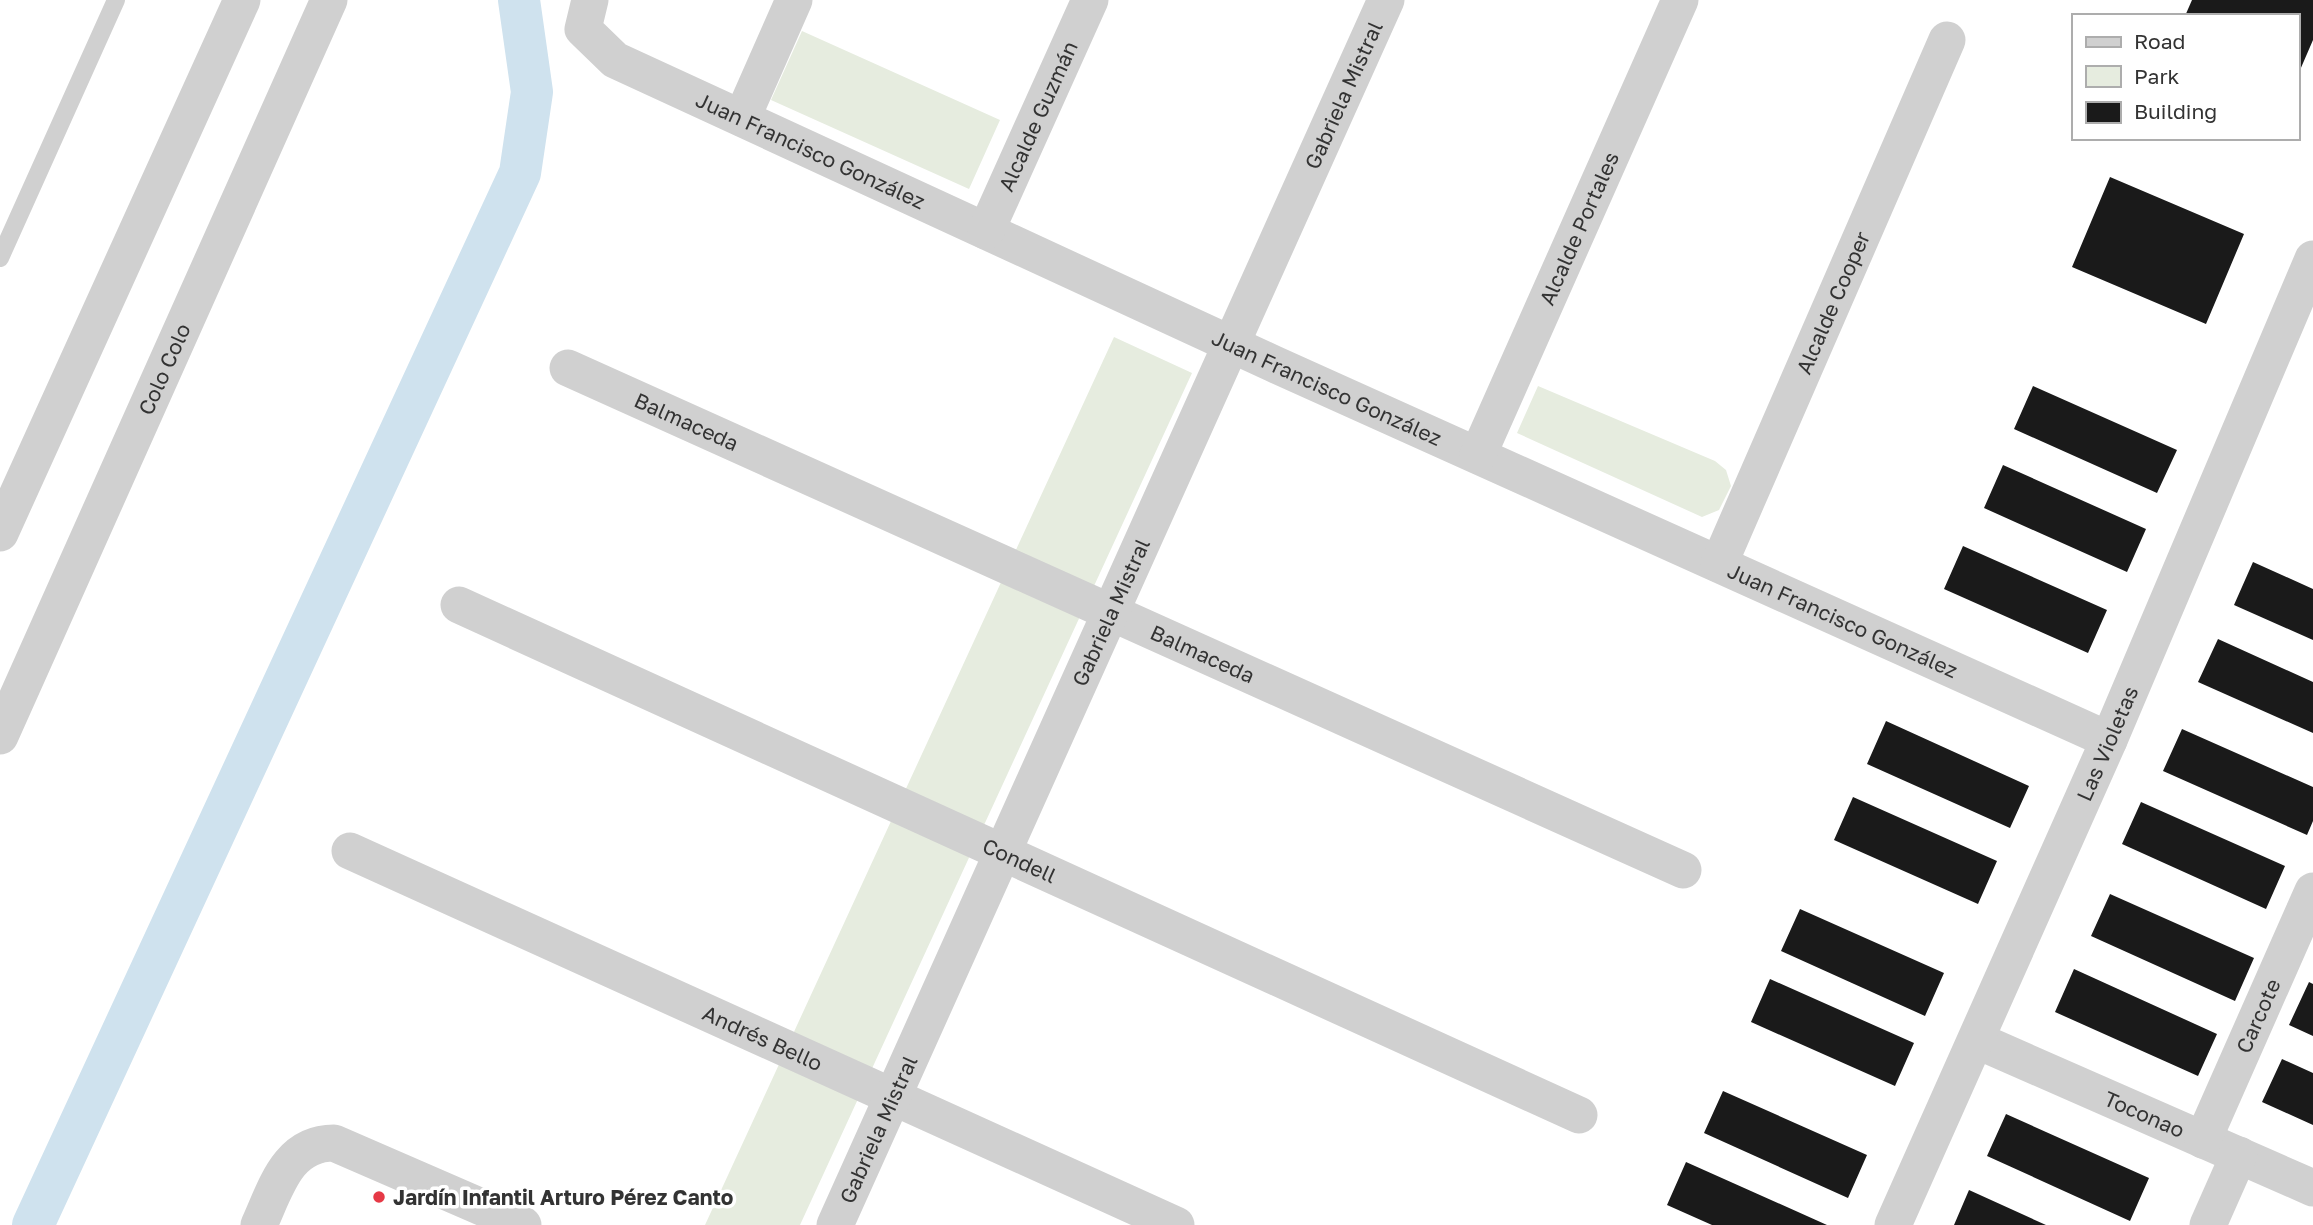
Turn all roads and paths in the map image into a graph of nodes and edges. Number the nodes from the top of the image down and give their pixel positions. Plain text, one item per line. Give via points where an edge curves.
1 (116, 0) edge
2 (242, 0) edge
3 (329, 0) edge
4 (590, 0) edge
5 (794, 0) edge
6 (1090, 0) edge
7 (1386, 0) edge
8 (1679, 0) edge
9 (1947, 40) dead end
10 (742, 118) junction
11 (986, 231) junction
12 (0, 258) edge
13 (2313, 259) edge
14 (1231, 344) junction
15 (568, 368) dead end
16 (1478, 455) junction
17 (0, 533) edge
18 (1719, 564) junction
19 (459, 605) dead end
20 (1111, 612) junction
21 (0, 736) edge
22 (2109, 740) junction
23 (350, 851) dead end
24 (1003, 853) junction
25 (1684, 870) dead end
26 (2313, 891) edge
27 (1976, 1040) junction
28 (893, 1097) junction
29 (1579, 1115) dead end
30 (2203, 1140) junction
31 (2239, 1155) junction
32 (2313, 1188) edge
33 (259, 1225) edge
34 (523, 1225) edge
35 (835, 1225) edge
36 (1176, 1225) edge
37 (1893, 1225) edge
38 (2208, 1225) edge

1 - 12 lane
2 - 17 street
3 - 21 street, Colo Colo
4 - 10 street, Juan Francisco González via 583,29 615,60
5 - 10 street
6 - 11 street, Alcalde Guzmán
7 - 14 street, Gabriela Mistral
8 - 16 street, Alcalde Portales
9 - 18 street, Alcalde Cooper
10 - 11 street, Juan Francisco González
11 - 14 street, Juan Francisco González
13 - 22 street, Las Violetas
14 - 16 street, Juan Francisco González
14 - 20 street, Gabriela Mistral
15 - 20 street, Balmaceda
16 - 18 street, Juan Francisco González
18 - 22 street, Juan Francisco González
19 - 24 street, Condell
20 - 24 street, Gabriela Mistral
20 - 25 street, Balmaceda
22 - 27 street, Las Violetas
23 - 28 street, Andrés Bello
24 - 28 street, Gabriela Mistral
24 - 29 street, Condell
26 - 30 street, Carcote
27 - 30 street, Toconao
27 - 37 street, Las Violetas
28 - 35 street, Gabriela Mistral
28 - 36 street, Andrés Bello
30 - 31 street, Toconao
31 - 32 street, Toconao
31 - 38 street
33 - 34 street via 284,1171 298,1153 321,1143 346,1146

